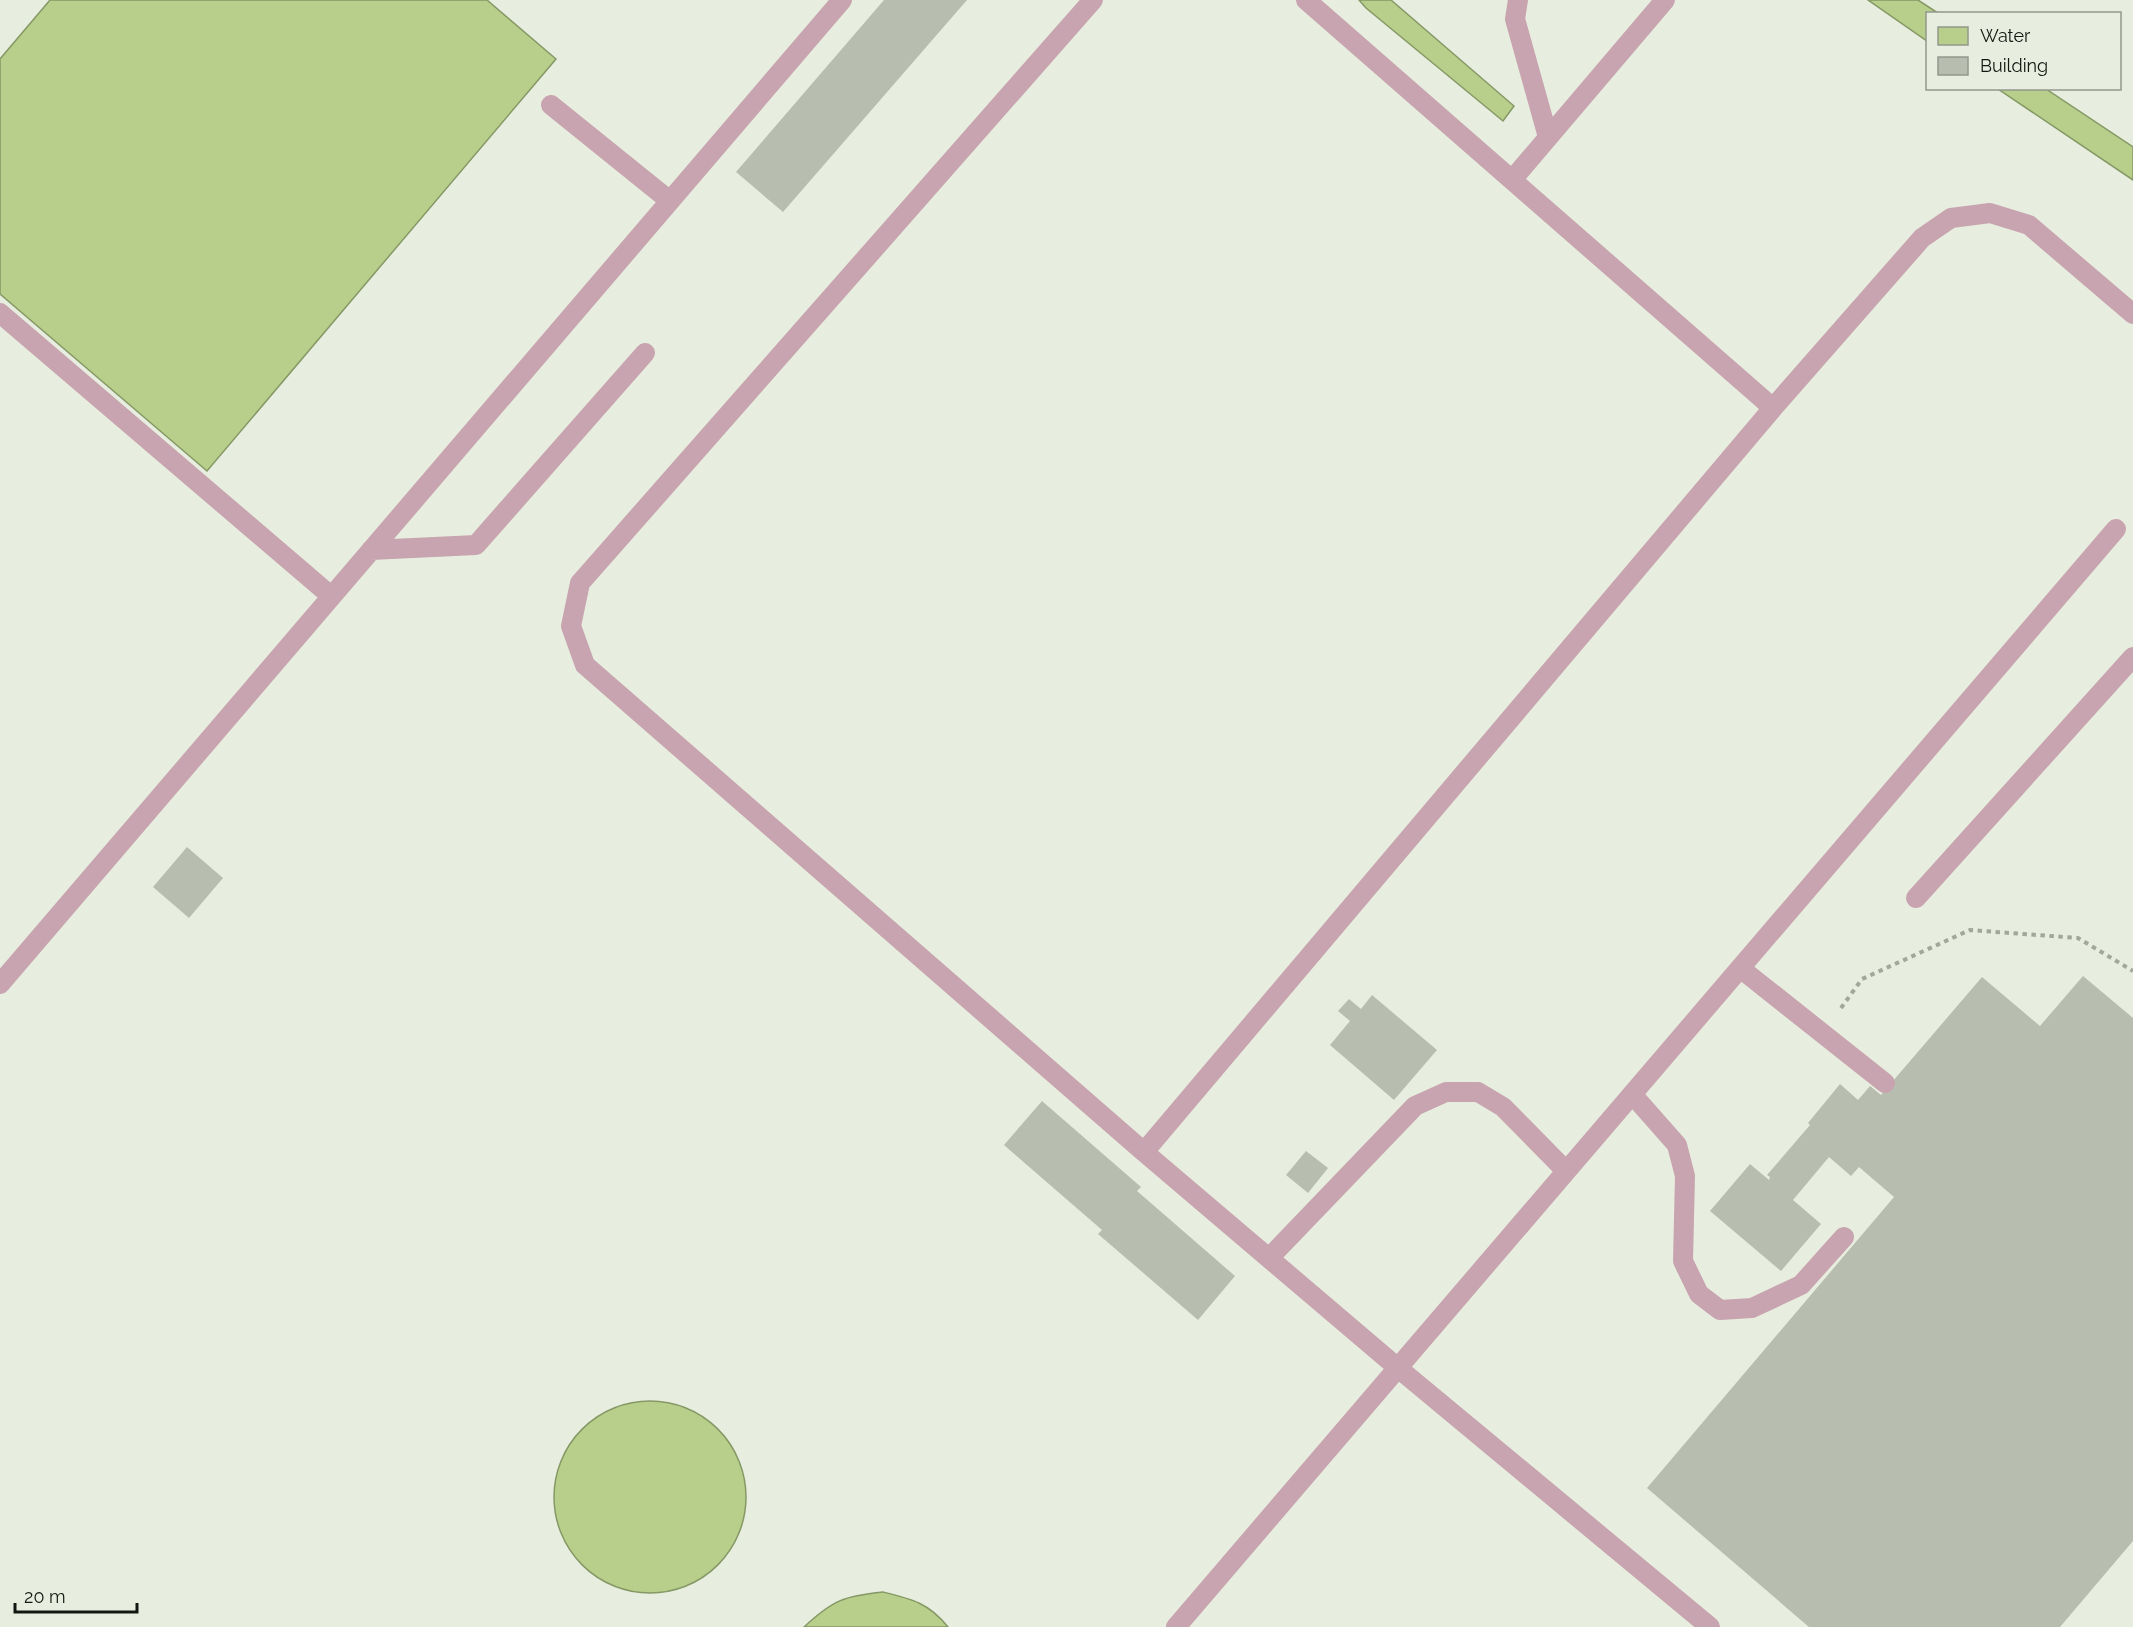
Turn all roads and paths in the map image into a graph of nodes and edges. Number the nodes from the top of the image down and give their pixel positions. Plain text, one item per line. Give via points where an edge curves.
1 (842, 0) edge
2 (1093, 0) edge
3 (1306, 0) edge
4 (1518, 0) edge
5 (1665, 0) edge
6 (551, 105) dead end
7 (1548, 137) junction
8 (1512, 180) junction
9 (670, 201) junction
10 (0, 313) edge
11 (2133, 314) edge
12 (645, 353) dead end
13 (1773, 408) junction
14 (2116, 530) dead end
15 (371, 550) junction
16 (332, 596) junction
17 (2133, 657) edge
18 (1916, 898) dead end
19 (1740, 968) junction
20 (2133, 970) edge
21 (0, 984) edge
22 (1822, 1033) junction
23 (1885, 1083) dead end
24 (1632, 1094) junction
25 (1144, 1152) junction
26 (1566, 1171) junction
27 (1844, 1237) dead end
28 (1269, 1258) junction
29 (1398, 1368) junction
30 (1176, 1627) edge
31 (1710, 1627) edge

1 - 9 lane
2 - 25 lane via 580,583 571,626 585,665
3 - 8 lane
4 - 7 lane via 1515,19
5 - 7 lane
6 - 9 lane
7 - 8 lane
8 - 13 lane
9 - 15 lane
10 - 16 lane
11 - 13 lane via 2029,225 1990,213 1951,218 1922,238
12 - 15 lane via 476,545
13 - 25 lane
14 - 19 lane
15 - 16 lane
16 - 21 lane
17 - 18 lane
19 - 22 lane
19 - 24 lane
20 - 22 path via 2078,938 1970,930 1862,979
22 - 23 lane
24 - 26 lane
24 - 27 lane via 1677,1145 1685,1176 1683,1261 1699,1294 1720,1310 1752,1308 1801,1285
25 - 28 lane
26 - 28 lane via 1503,1107 1478,1092 1446,1092 1415,1106
26 - 29 lane
28 - 29 lane
29 - 30 lane
29 - 31 lane

